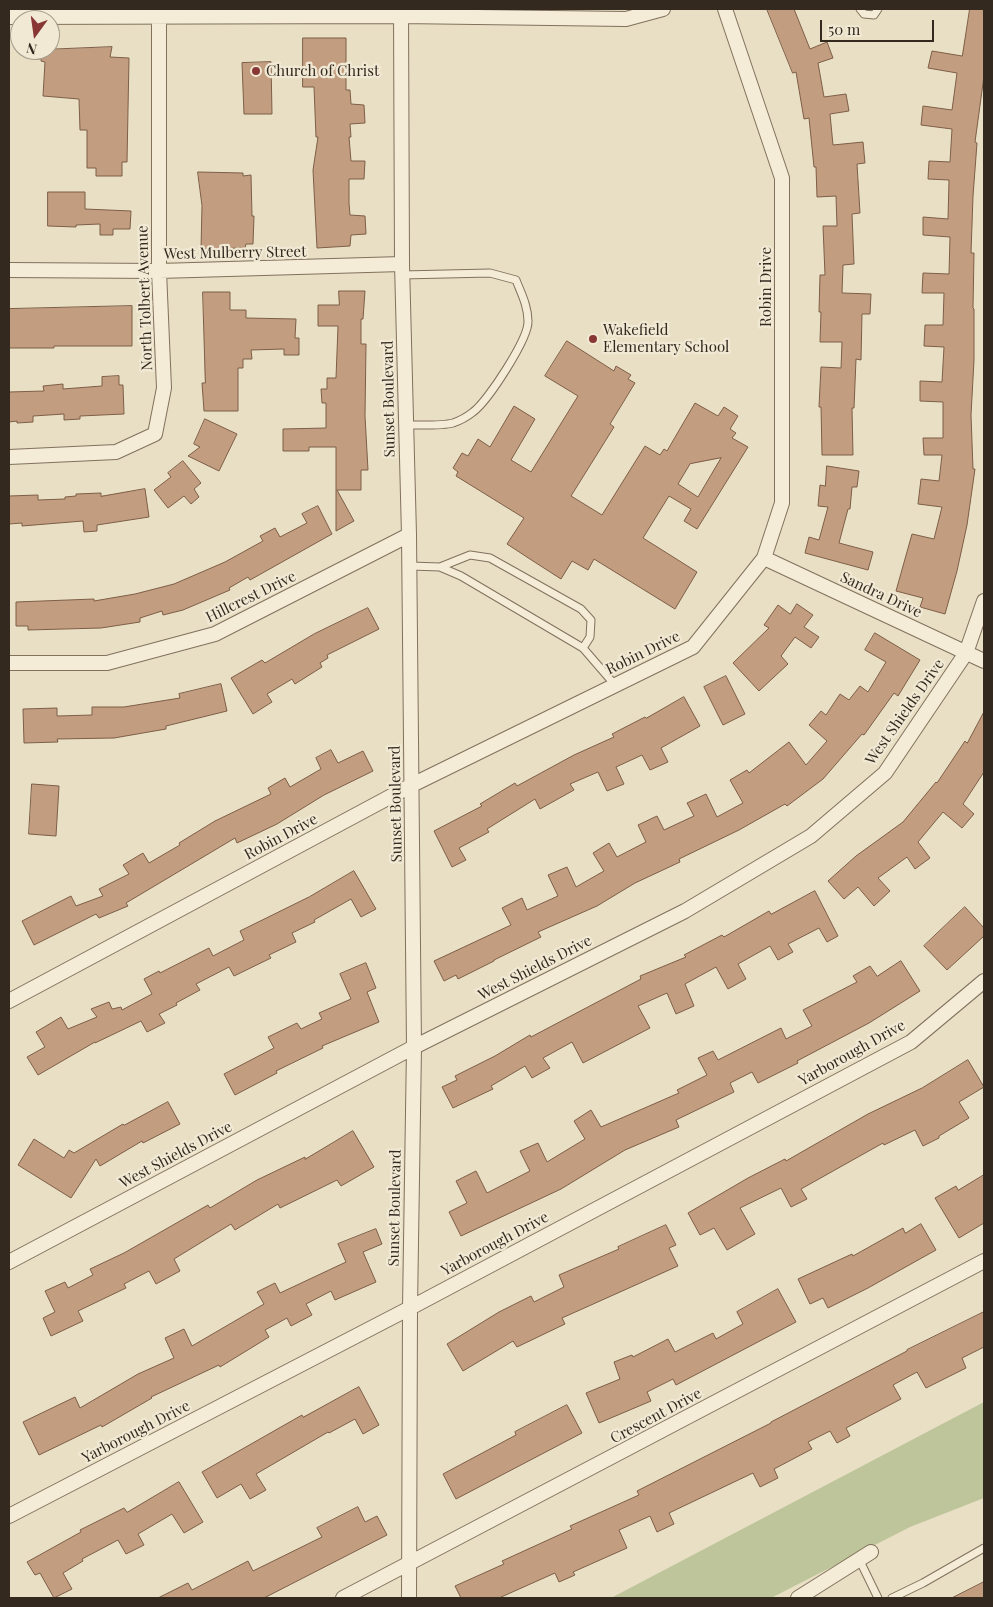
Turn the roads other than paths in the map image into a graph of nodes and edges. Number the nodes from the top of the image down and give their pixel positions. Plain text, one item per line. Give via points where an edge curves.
1 (663, 9) edge
2 (725, 9) edge
3 (860, 9) edge
4 (878, 9) edge
5 (159, 12) edge
6 (292, 13) edge
7 (401, 13) edge
8 (9, 17) edge
9 (9, 270) edge
10 (402, 270) junction
11 (159, 271) junction
12 (406, 425) junction
13 (9, 457) edge
14 (409, 535) junction
15 (764, 558) junction
16 (410, 566) junction
17 (440, 567) junction
18 (984, 601) edge
19 (583, 648) junction
20 (966, 653) junction
21 (984, 661) edge
22 (9, 663) edge
23 (615, 685) junction
24 (412, 785) junction
25 (984, 981) edge
26 (9, 1001) edge
27 (414, 1047) junction
28 (984, 1261) edge
29 (9, 1262) edge
30 (410, 1308) junction
31 (9, 1516) edge
32 (984, 1548) edge
33 (865, 1556) joint
34 (408, 1564) junction
35 (343, 1598) edge
36 (409, 1598) edge
37 (798, 1598) edge
38 (878, 1598) edge
39 (892, 1598) edge

1 - 7 street via 626,19
2 - 15 street, Robin Drive via 782,178 782,503
3 - 4 lane via 864,14 874,15
5 - 6 street
5 - 8 street
5 - 11 street, North Tolbert Avenue
6 - 7 street
7 - 10 street, Sunset Boulevard
9 - 11 street, West Mulberry Street
10 - 11 street, West Mulberry Street
10 - 12 street, Sunset Boulevard
10 - 12 lane via 490,273 516,280 529,322 514,356 490,394 473,412 452,423
11 - 13 street, North Tolbert Avenue via 164,388 155,434 116,452
12 - 14 street, Sunset Boulevard
14 - 16 street, Sunset Boulevard
14 - 22 street, Hillcrest Drive via 214,634 108,663
15 - 20 street, Sandra Drive
15 - 23 street, Robin Drive via 693,647
16 - 17 lane
16 - 24 street, Sunset Boulevard
17 - 19 lane via 461,576
17 - 19 lane via 470,555 490,558 581,609 591,620 590,637
18 - 20 street, West Shields Drive
19 - 23 lane
20 - 21 street, Sandra Drive
20 - 27 street, West Shields Drive via 885,774 811,836 685,911
23 - 24 street, Robin Drive
24 - 26 street, Robin Drive
24 - 27 street, Sunset Boulevard
25 - 30 street, Yarborough Drive via 911,1042
27 - 29 street, West Shields Drive
27 - 30 street, Sunset Boulevard
28 - 34 street, Crescent Drive
30 - 31 street, Yarborough Drive
30 - 34 street, Sunset Boulevard
32 - 39 lane
33 - 37 street
33 - 38 lane
34 - 35 street, Crescent Drive
34 - 36 street, Sunset Boulevard

